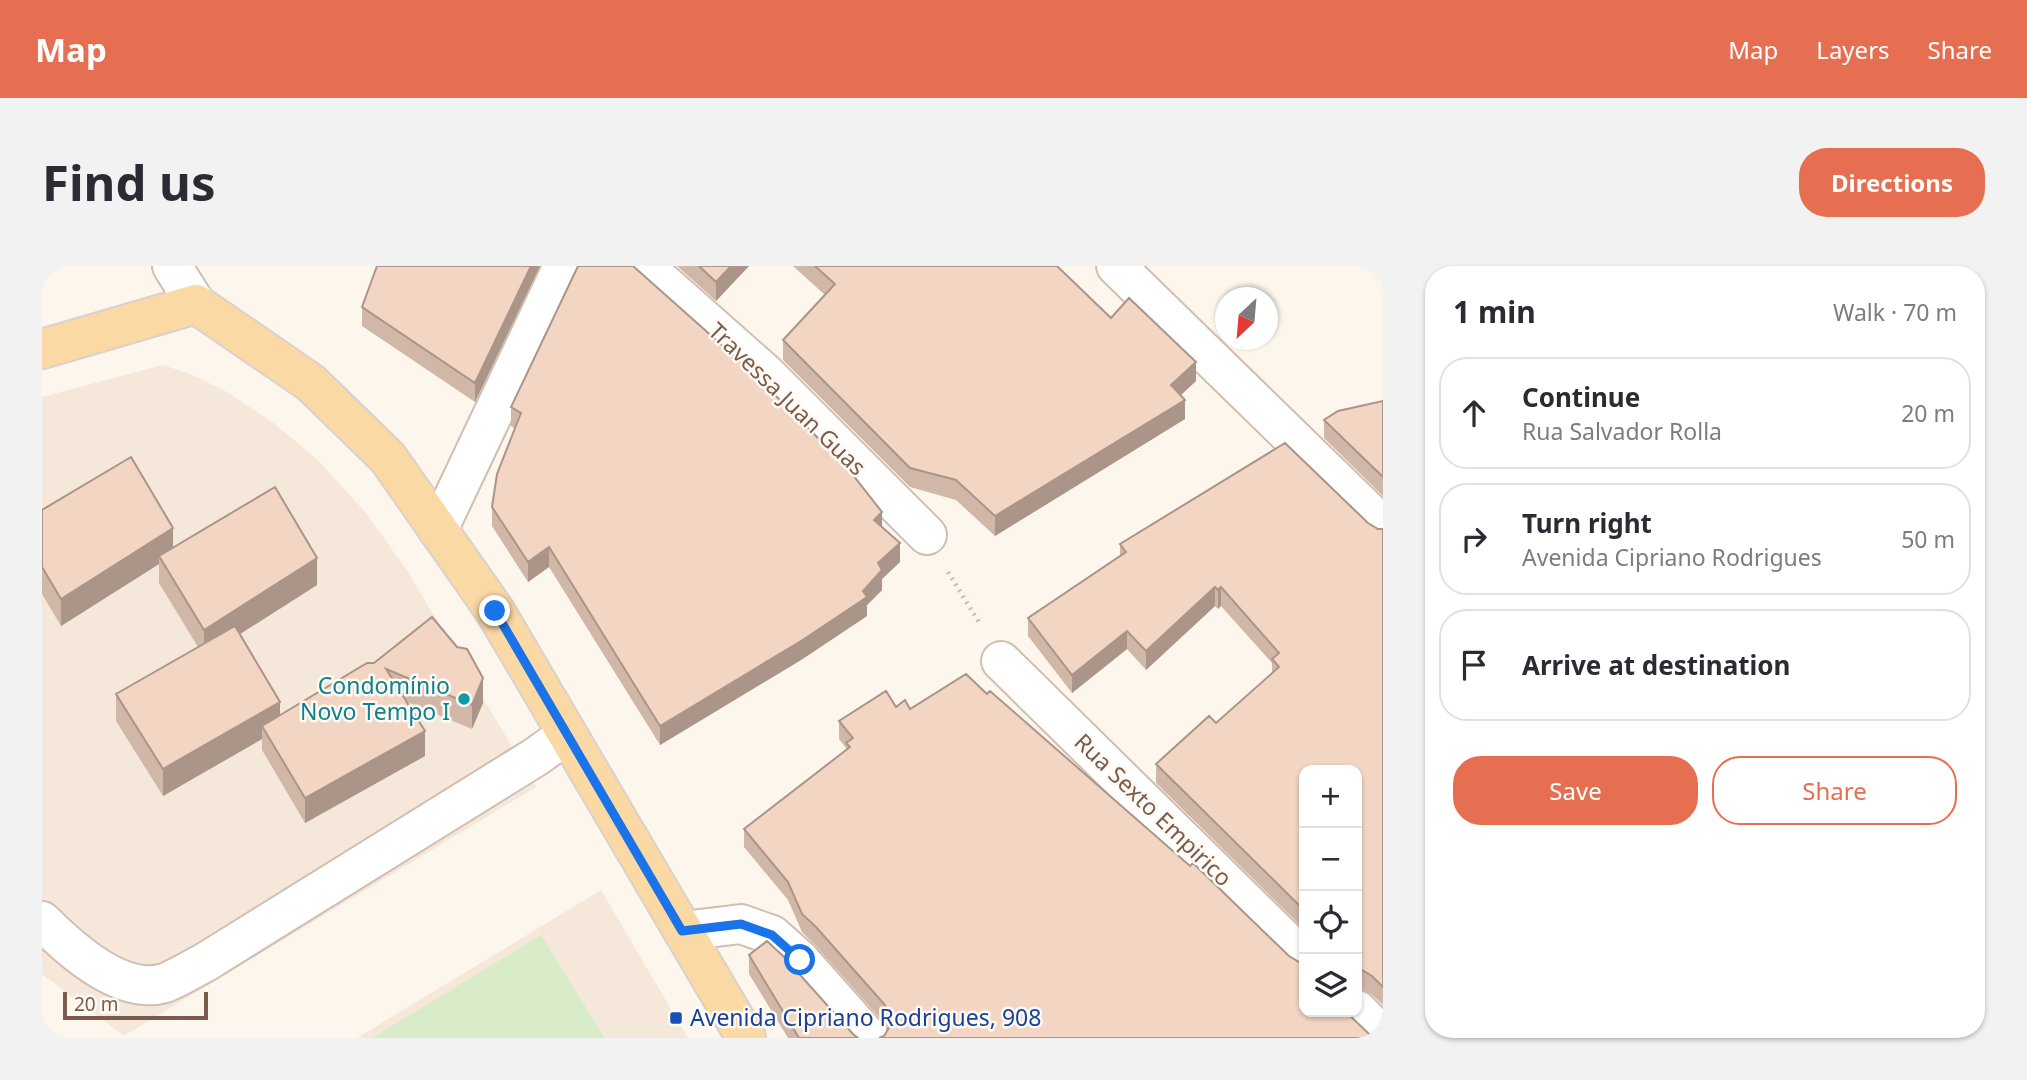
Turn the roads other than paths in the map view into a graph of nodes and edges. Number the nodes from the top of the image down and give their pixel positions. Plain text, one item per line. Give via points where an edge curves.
1 (172, 266) edge
2 (204, 266) edge
3 (564, 266) edge
4 (644, 266) edge
5 (1116, 266) edge
6 (196, 304) junction
7 (42, 349) edge
8 (1383, 526) edge
9 (438, 530) junction
10 (927, 535) road end
11 (1001, 661) road end
12 (566, 735) junction
13 (42, 921) edge
14 (682, 931) junction
15 (1299, 954) edge
16 (1362, 1015) edge
17 (1383, 1036) edge
18 (746, 1038) edge
19 (869, 1038) edge

1 - 6 street
2 - 6 street
3 - 9 street
4 - 10 street, Travessa Juan Guas via 766,374
5 - 8 street
6 - 7 main road
6 - 9 main road via 311,383 388,458
9 - 12 main road via 495,611
11 - 15 street, Rua Sexto Empirico
12 - 13 street via 204,963 164,983 135,984 105,973
12 - 14 main road
14 - 18 main road
14 - 19 street via 741,924 772,935
16 - 17 street

